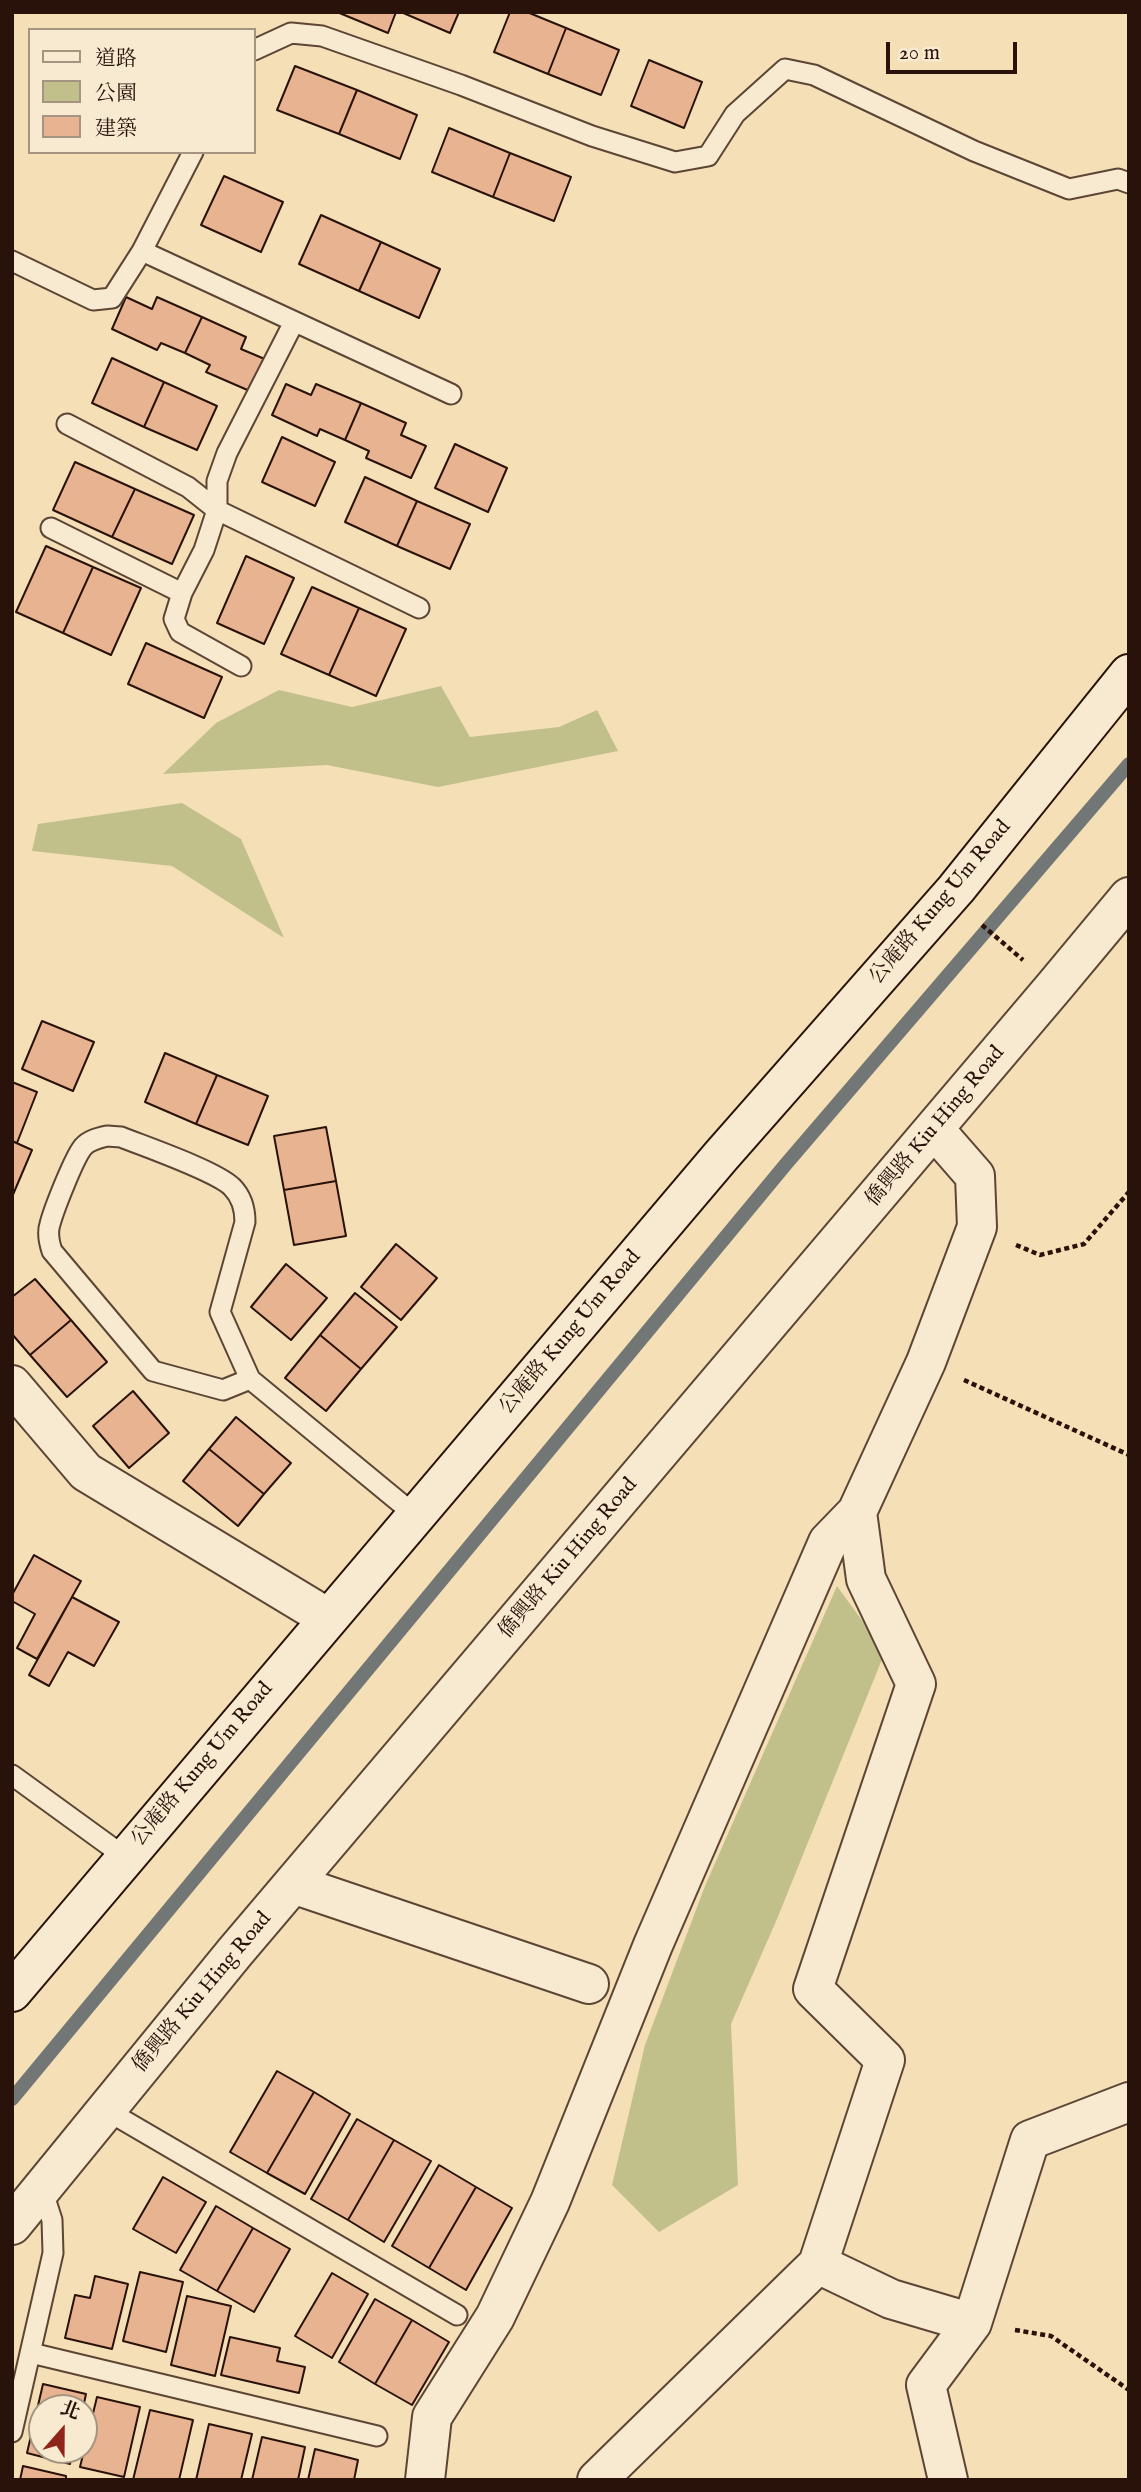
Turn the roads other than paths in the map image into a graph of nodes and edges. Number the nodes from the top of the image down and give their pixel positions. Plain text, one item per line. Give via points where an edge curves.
1 (256, 49) edge
2 (192, 154) edge
3 (1129, 183) edge
4 (142, 251) junction
5 (12, 261) edge
6 (294, 322) junction
7 (451, 394) dead end
8 (68, 424) dead end
9 (217, 510) junction
10 (51, 528) dead end
11 (182, 593) junction
12 (419, 608) dead end
13 (241, 666) dead end
14 (1129, 674) edge
15 (1129, 897) edge
16 (934, 1129) junction
17 (250, 1379) junction
18 (12, 1384) edge
19 (857, 1512) junction
20 (415, 1515) junction
21 (328, 1618) junction
22 (12, 1775) edge
23 (125, 1857) junction
24 (293, 1884) junction
25 (589, 1984) dead end
26 (12, 1992) edge
27 (1129, 2102) edge
28 (106, 2110) junction
29 (42, 2189) junction
30 (12, 2225) edge
31 (818, 2264) junction
32 (457, 2315) dead end
33 (972, 2323) junction
34 (31, 2353) junction
35 (12, 2432) edge
36 (377, 2437) dead end
37 (425, 2480) edge
38 (597, 2480) edge
39 (948, 2480) edge

1 - 3 lane via 291,33 322,36 675,162 708,156 735,114 785,69 814,75 974,151 1069,189 1118,180
2 - 4 lane
4 - 5 lane via 112,298 93,300
4 - 6 lane
6 - 7 lane
6 - 9 lane via 227,453 217,481
8 - 9 lane via 188,486
9 - 11 lane via 205,550
9 - 12 lane
10 - 11 lane
11 - 13 lane via 174,619 180,632
14 - 20 street, 公庵路 Kung Um Road via 949,897
15 - 16 street, 僑興路 Kiu Hing Road
16 - 19 street via 975,1176 976,1227 926,1362
16 - 24 street, 僑興路 Kiu Hing Road
17 - 17 lane via 223,1390 153,1371 52,1251 49,1225 82,1148 94,1139 121,1137 222,1179 240,1197 245,1222 220,1312
17 - 20 lane
18 - 21 street via 86,1472
19 - 31 street via 866,1579 916,1684 813,1989 885,2060
19 - 37 street via 828,1542 653,1945 550,2202 495,2317 432,2417
20 - 21 street, 公庵路 Kung Um Road
21 - 23 street, 公庵路 Kung Um Road
22 - 23 lane
23 - 26 street, 公庵路 Kung Um Road
24 - 25 street
24 - 28 street, 僑興路 Kiu Hing Road
27 - 33 street via 1030,2140
28 - 29 street, 僑興路 Kiu Hing Road
28 - 32 lane
29 - 30 street, 僑興路 Kiu Hing Road
29 - 34 lane via 52,2220 53,2253
31 - 33 street via 891,2299
31 - 38 street
33 - 39 street via 926,2385
34 - 35 lane
34 - 36 lane

